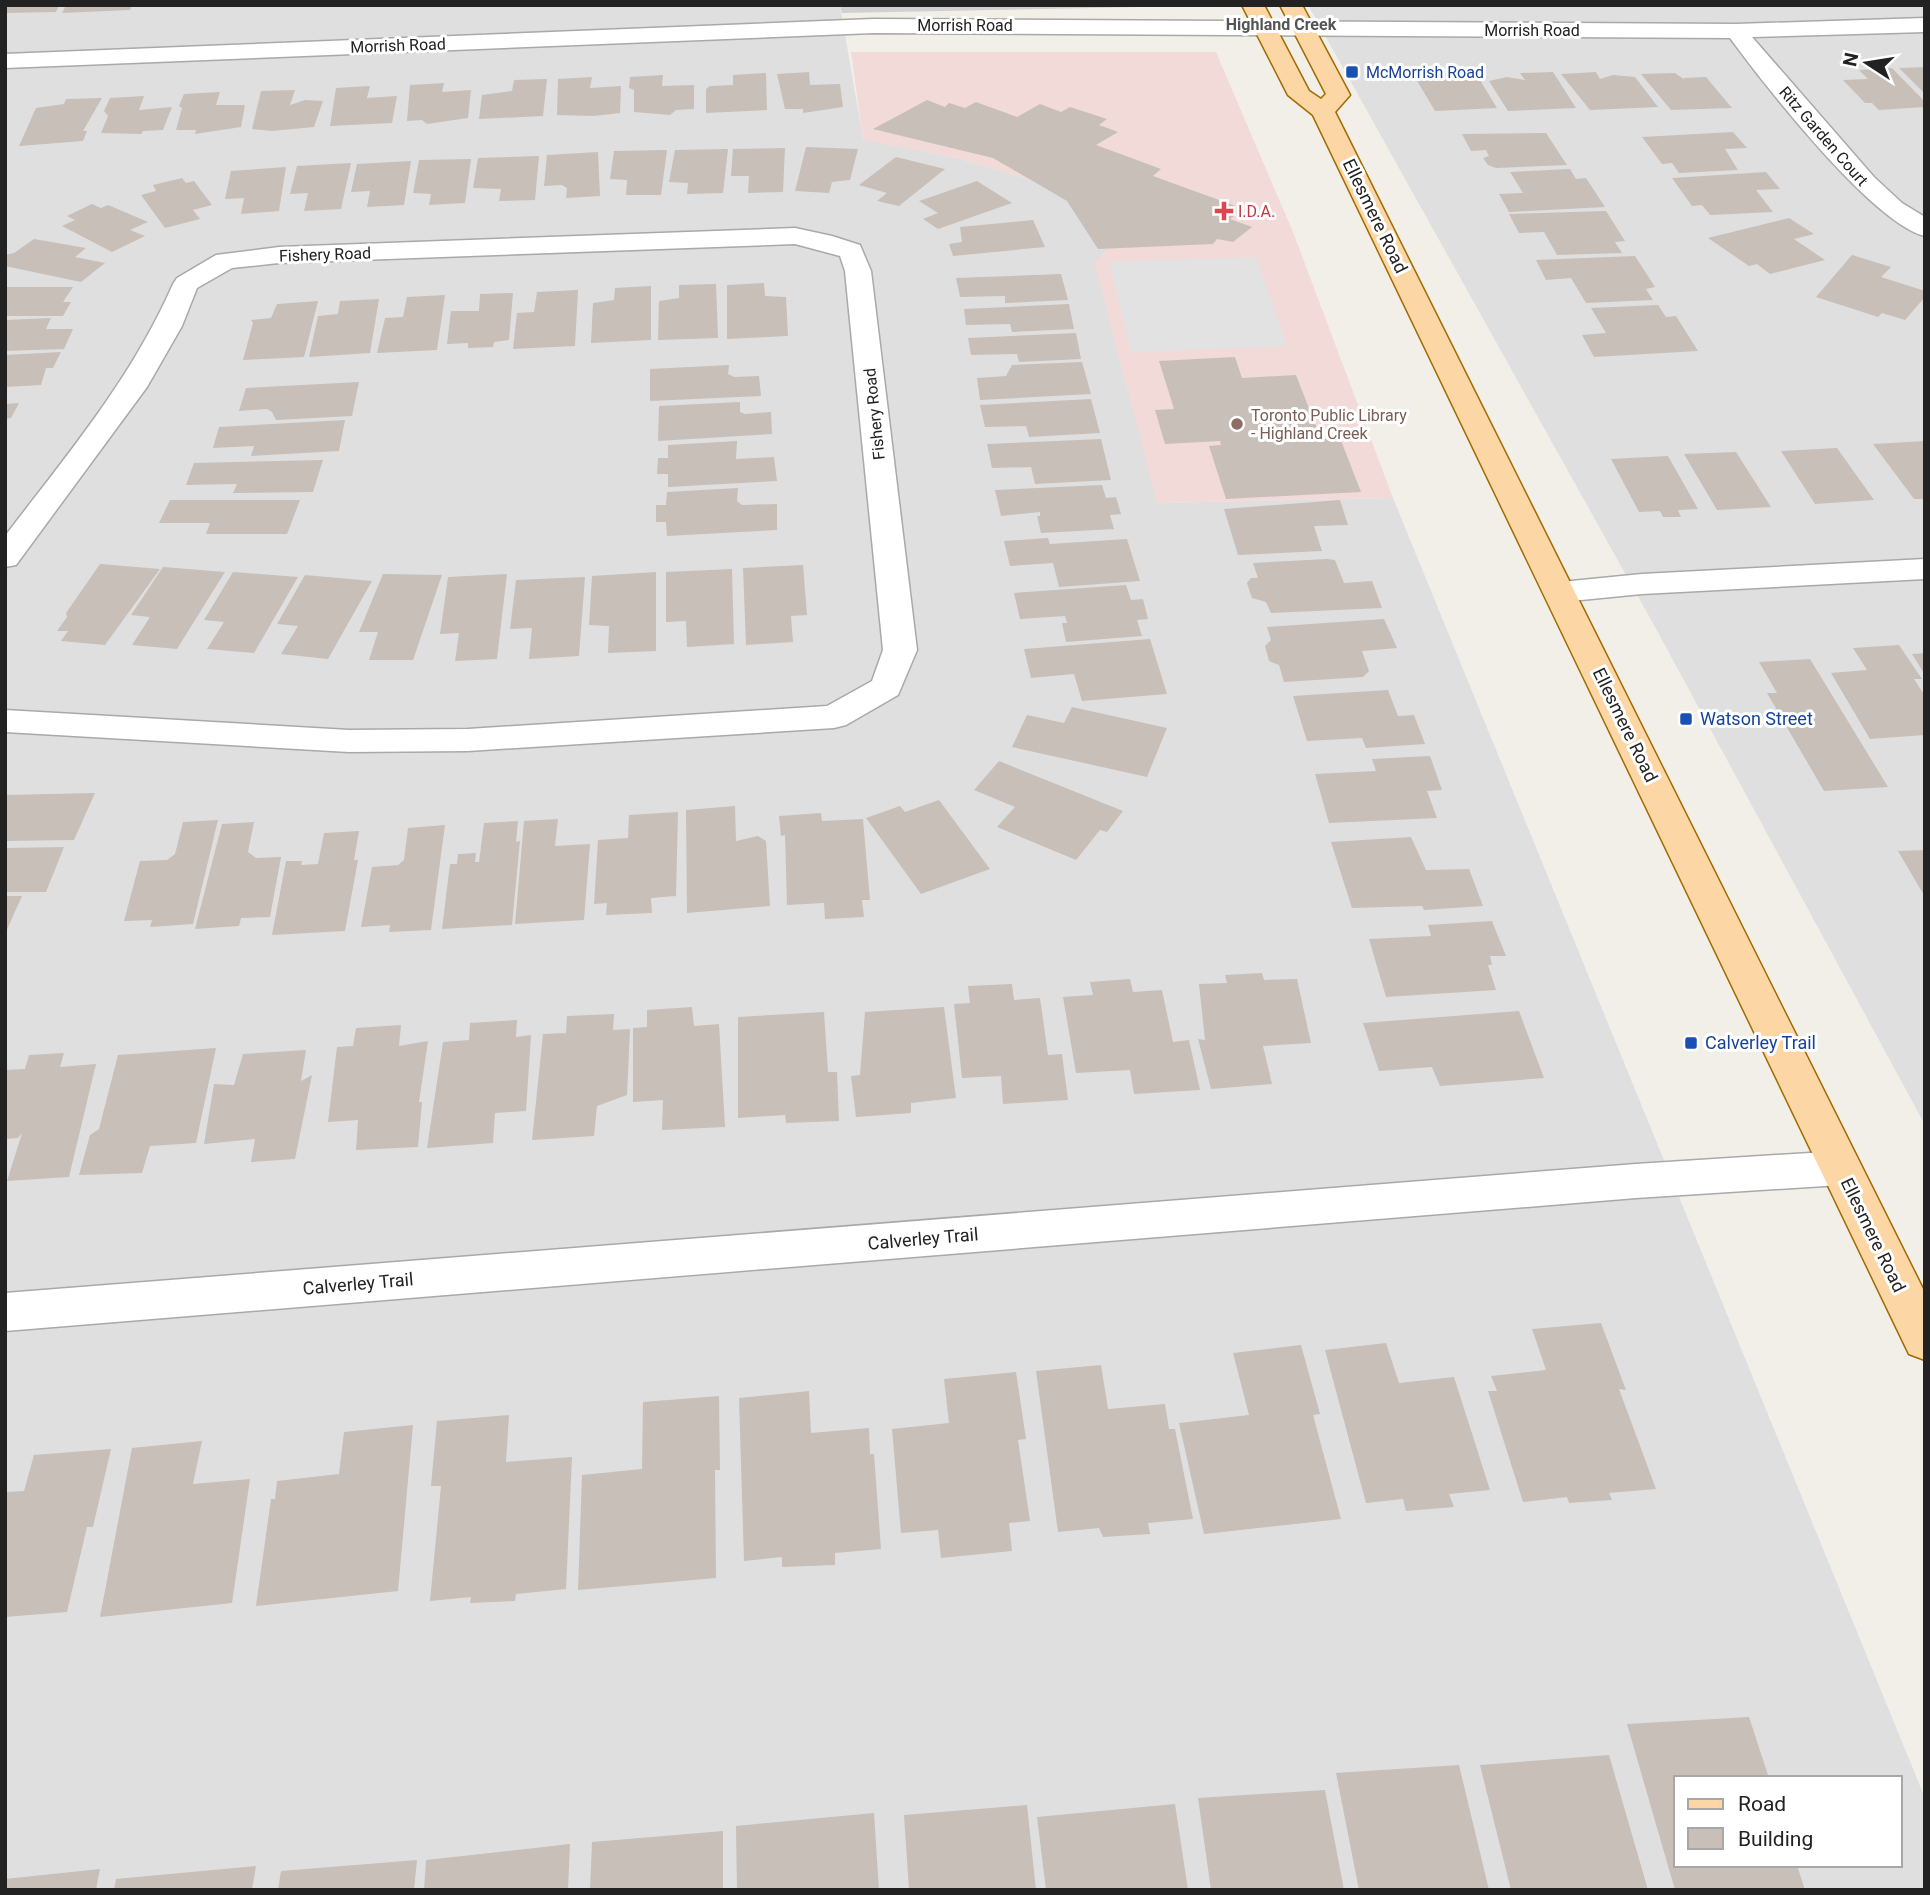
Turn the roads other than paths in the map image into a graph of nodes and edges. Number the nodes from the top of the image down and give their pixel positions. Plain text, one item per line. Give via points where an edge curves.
1 (1253, 5) edge
2 (1291, 5) edge
3 (870, 16) edge
4 (1925, 25) edge
5 (1267, 29) junction
6 (1303, 29) junction
7 (1736, 30) junction
8 (5, 61) edge
9 (1323, 111) junction
10 (1925, 228) edge
11 (5, 558) edge
12 (1925, 569) edge
13 (1561, 592) junction
14 (5, 721) edge
15 (1841, 1168) junction
16 (5, 1312) edge
17 (1925, 1340) edge

1 - 5 main road, Ellesmere Road
2 - 6 main road
3 - 5 street, Morrish Road
3 - 8 street, Morrish Road
4 - 7 street, Morrish Road
5 - 6 street, Morrish Road
5 - 9 main road, Ellesmere Road via 1300,95
6 - 7 street, Morrish Road
6 - 9 main road via 1338,94
7 - 10 street, Ritz Garden Court via 1874,192 1903,217
9 - 13 main road, Ellesmere Road
11 - 14 street, Fishery Road via 133,387 186,284 225,261 279,255 795,236 851,251 860,292 900,650 886,687 834,717 468,740 349,741
12 - 13 street
13 - 15 main road, Ellesmere Road
15 - 16 street, Calverley Trail
15 - 17 main road, Ellesmere Road

